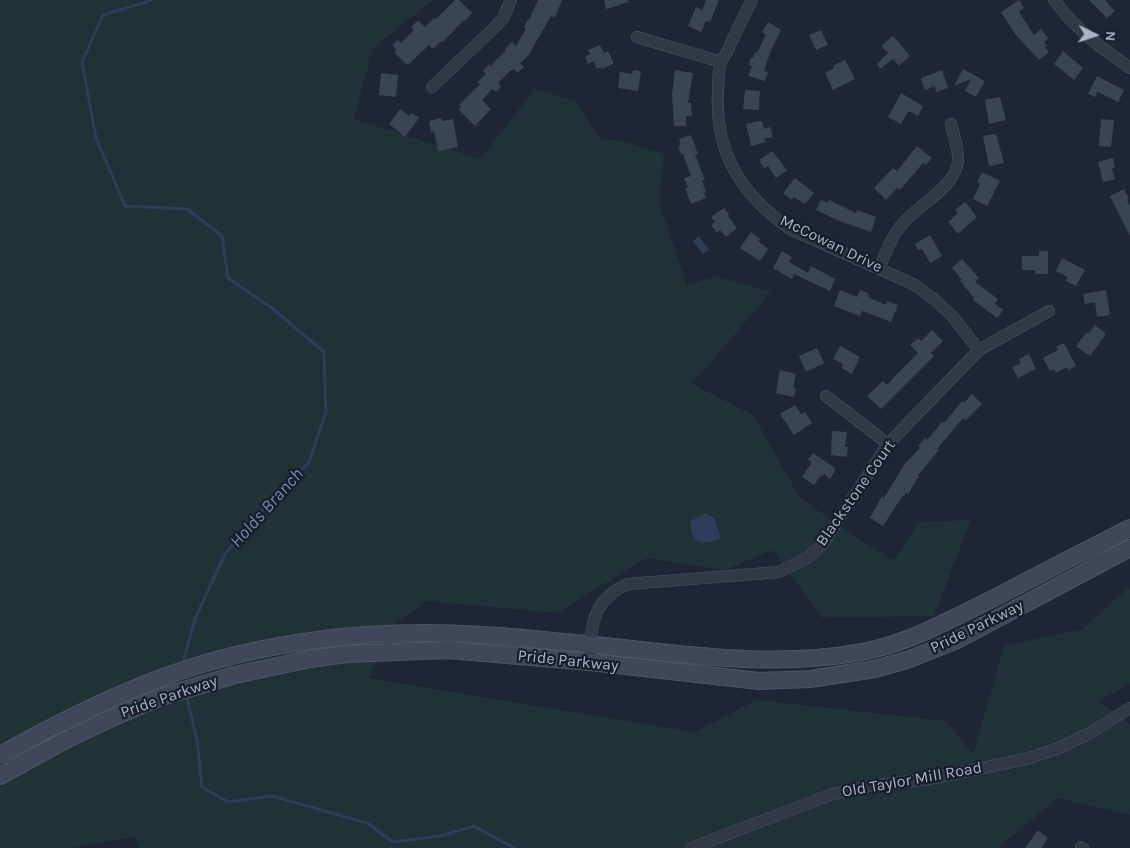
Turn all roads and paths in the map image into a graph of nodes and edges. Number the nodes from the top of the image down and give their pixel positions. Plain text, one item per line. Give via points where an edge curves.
1 (511, 0) edge
2 (752, 0) edge
3 (1054, 0) edge
4 (637, 37) dead end
5 (721, 62) junction
6 (1130, 68) edge
7 (432, 88) dead end
8 (951, 124) dead end
9 (880, 268) junction
10 (1049, 311) dead end
11 (979, 350) junction
12 (826, 396) dead end
13 (888, 444) junction
14 (1130, 528) edge
15 (1130, 548) edge
16 (590, 644) junction
17 (590, 662) junction
18 (1130, 708) edge
19 (0, 754) edge
20 (0, 776) edge
21 (691, 848) edge

1 - 7 street via 495,27
2 - 5 street, McCowan Drive
3 - 6 street via 1089,40
4 - 5 street
5 - 9 street, McCowan Drive via 717,107 721,138 727,157 747,191 790,229
8 - 9 street via 958,163 951,178 905,222 894,236
9 - 11 street, McCowan Drive via 915,285 935,300
10 - 11 street, Blackstone Court
11 - 13 street, Blackstone Court
12 - 13 street
13 - 16 street, Blackstone Court via 822,545 807,558 779,572 628,584 605,598 597,610
14 - 16 main road, Pride Parkway via 949,621 868,650 770,661
15 - 17 main road, Pride Parkway via 955,640 876,669 810,679 759,681
16 - 17 street, Blackstone Court
16 - 19 main road, Pride Parkway via 483,635 416,634 326,640 268,648 162,678 107,700
17 - 20 main road, Pride Parkway via 448,650 347,654 280,665 161,697 60,743
18 - 21 street, Old Taylor Mill Road via 1088,734 1026,759 929,779 830,794

